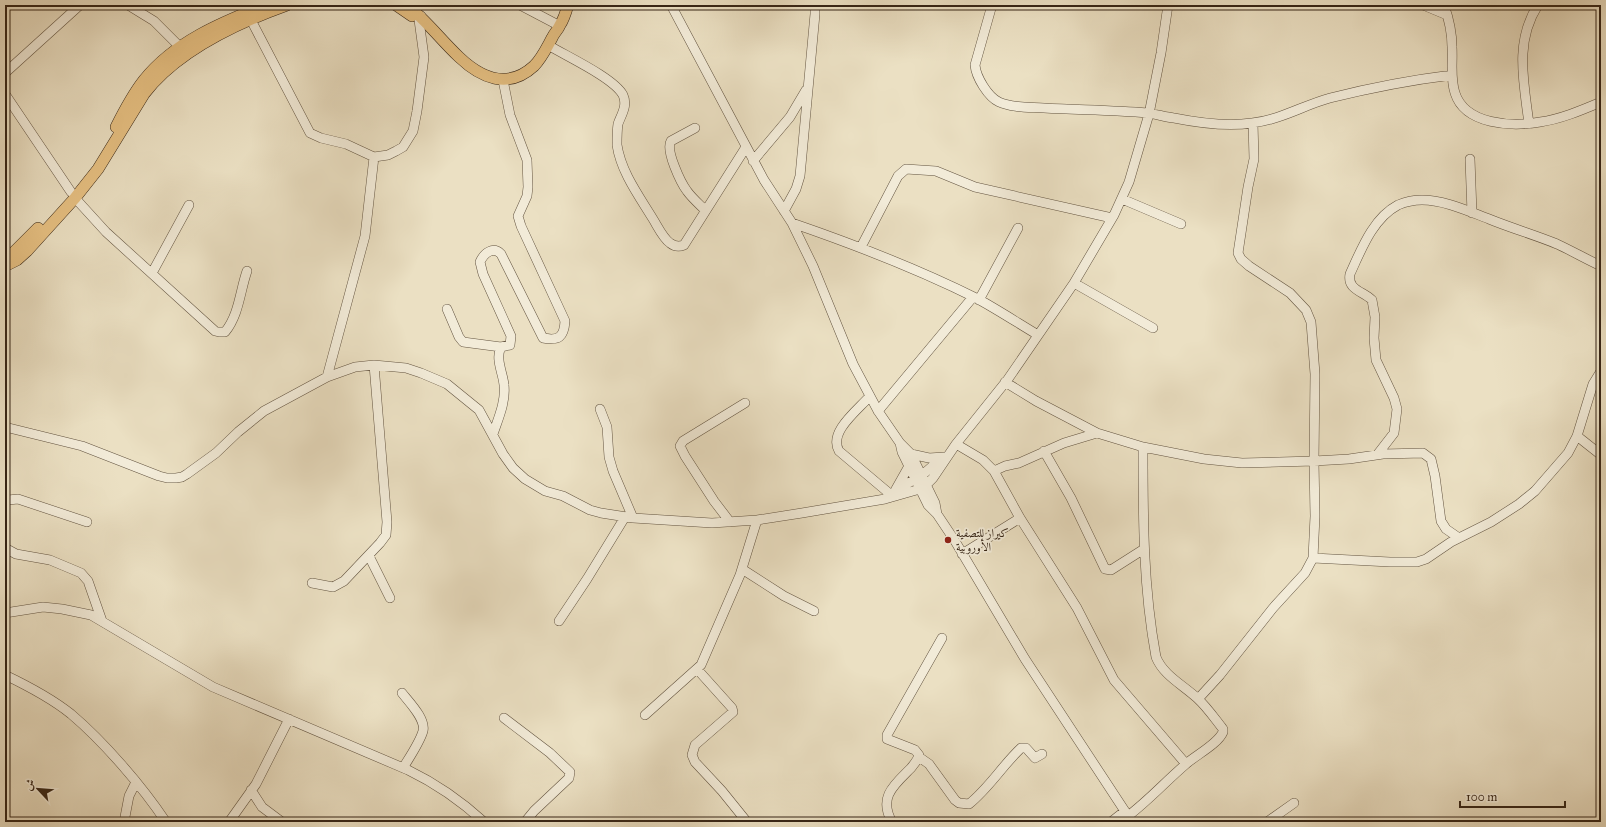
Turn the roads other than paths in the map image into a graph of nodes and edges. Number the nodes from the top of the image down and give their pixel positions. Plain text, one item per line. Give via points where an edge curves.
1 (80, 5) edge
2 (128, 5) edge
3 (266, 5) edge
4 (288, 5) edge
5 (396, 5) edge
6 (407, 5) edge
7 (520, 5) edge
8 (560, 5) edge
9 (568, 5) edge
10 (671, 5) edge
11 (814, 5) edge
12 (992, 5) edge
13 (1168, 5) edge
14 (1423, 5) edge
15 (1444, 5) edge
16 (1538, 5) edge
17 (1447, 15) junction
18 (251, 20) junction
19 (422, 20) junction
20 (556, 28) junction
21 (548, 45) junction
22 (180, 47) junction
23 (5, 73) edge
24 (1452, 75) junction
25 (503, 80) junction
26 (144, 87) junction
27 (808, 87) junction
28 (5, 94) edge
29 (1601, 102) edge
30 (1149, 114) junction
31 (1253, 123) junction
32 (1529, 124) junction
33 (695, 128) dead end
34 (746, 147) junction
35 (374, 157) junction
36 (1470, 159) dead end
37 (753, 161) junction
38 (73, 195) junction
39 (1122, 199) junction
40 (189, 205) dead end
41 (705, 210) junction
42 (784, 210) junction
43 (1472, 213) junction
44 (1112, 218) junction
45 (792, 223) junction
46 (1181, 224) dead end
47 (1018, 228) dead end
48 (860, 247) junction
49 (5, 257) edge
50 (5, 266) edge
51 (1601, 266) edge
52 (247, 271) dead end
53 (152, 273) junction
54 (1074, 283) junction
55 (976, 299) junction
56 (447, 309) dead end
57 (1153, 328) dead end
58 (1038, 335) junction
59 (501, 348) junction
60 (374, 366) junction
61 (1601, 371) edge
62 (327, 377) junction
63 (1005, 382) junction
64 (870, 396) junction
65 (745, 403) dead end
66 (600, 410) dead end
67 (878, 411) junction
68 (5, 427) edge
69 (1097, 433) junction
70 (493, 434) junction
71 (1577, 436) junction
72 (900, 443) junction
73 (956, 444) junction
74 (1143, 447) junction
75 (1044, 451) junction
76 (911, 454) junction
77 (947, 455) junction
78 (1377, 455) junction
79 (1601, 455) edge
80 (1314, 461) junction
81 (909, 466) junction
82 (994, 471) junction
83 (918, 478) junction
84 (923, 487) junction
85 (890, 495) junction
86 (5, 503) edge
87 (629, 518) junction
88 (1020, 518) junction
89 (757, 520) junction
90 (87, 522) dead end
91 (730, 522) junction
92 (1459, 538) junction
93 (5, 548) edge
94 (1144, 549) junction
95 (962, 554) junction
96 (369, 556) junction
97 (1314, 558) junction
98 (742, 569) junction
99 (312, 583) dead end
100 (390, 598) dead end
101 (814, 611) dead end
102 (5, 613) edge
103 (102, 621) junction
104 (559, 621) dead end
105 (942, 638) dead end
106 (697, 669) junction
107 (5, 675) edge
108 (402, 693) dead end
109 (1198, 699) junction
110 (645, 715) dead end
111 (504, 718) dead end
112 (289, 719) junction
113 (1042, 754) dead end
114 (919, 757) junction
115 (1186, 764) junction
116 (403, 768) junction
117 (136, 782) junction
118 (251, 790) junction
119 (1294, 803) dead end
120 (1128, 816) edge
121 (124, 822) edge
122 (166, 822) edge
123 (229, 822) edge
124 (282, 822) edge
125 (484, 822) edge
126 (525, 822) edge
127 (747, 822) edge
128 (892, 822) edge
129 (1111, 822) edge
130 (1267, 822) edge

1 - 23 street
2 - 22 street via 154,21
3 - 22 main road via 199,35
4 - 18 main road
5 - 19 main road
6 - 19 main road
7 - 20 street
8 - 20 main road
9 - 20 main road
10 - 34 street
11 - 27 street
12 - 30 street via 975,72 980,82 997,101 1030,107
13 - 30 street
14 - 17 street
15 - 17 street
16 - 32 street via 1527,26 1523,45
17 - 24 street via 1451,33
18 - 26 main road via 203,44
18 - 35 street via 310,133 346,144
19 - 25 main road via 459,58 482,75
19 - 35 street via 424,57 413,131 403,147 388,155
20 - 21 main road
21 - 25 main road via 541,57 526,72
21 - 41 street via 600,75 623,95 625,106 617,136 620,155 633,186 669,243 680,247 684,245
22 - 26 main road via 152,71
24 - 31 street via 1405,81 1328,99
24 - 32 street via 1457,99 1470,113 1488,121
25 - 59 street via 510,115 527,160 527,196 518,216 565,321 561,336 554,339 543,338 501,254 498,251 489,251 482,257 480,267 512,336 510,345
26 - 38 main road via 101,165
27 - 37 street via 790,117
27 - 42 street via 800,176
28 - 38 street
29 - 32 street via 1553,120
30 - 31 street via 1223,124
30 - 39 street
31 - 80 street via 1254,159 1238,253 1250,266 1290,293 1306,310 1311,322 1315,374
33 - 41 street via 671,141 669,147 682,182
34 - 37 street
34 - 41 street
35 - 62 street via 365,236
36 - 43 street
37 - 42 street
38 - 49 main road via 14,252
38 - 50 main road via 27,251
38 - 53 street via 106,232
39 - 44 street
39 - 46 street
40 - 53 street
42 - 45 street
43 - 51 street via 1559,245
43 - 78 street via 1433,201 1421,200 1397,206 1384,215 1375,226 1350,274 1349,281 1353,288 1372,300 1376,360 1397,409 1394,433
44 - 48 street via 975,187 936,171 904,170 885,198
44 - 54 street
45 - 48 street
45 - 64 street via 813,266 853,364
47 - 55 street
48 - 55 street
52 - 53 street via 235,315 225,332 215,331
54 - 57 street
54 - 58 street
55 - 58 street
55 - 67 street
56 - 59 street via 463,342
58 - 63 street
59 - 70 street via 499,356 504,396
60 - 62 street via 356,367
60 - 70 street via 406,368 447,384 479,410
60 - 96 street via 388,529
61 - 71 street via 1587,399
62 - 68 street via 264,411 200,466 182,477 159,476 82,446
63 - 69 street
63 - 73 street
64 - 67 street
64 - 85 street via 840,429 837,447
65 - 91 street via 683,441 680,446 684,456
66 - 87 street via 607,427 609,457
67 - 72 street
69 - 74 street
69 - 75 street
70 - 87 street via 513,468 535,486 563,496 590,510
71 - 79 street
71 - 92 street via 1568,453 1535,491 1491,522
72 - 76 street
72 - 81 street
73 - 77 street
73 - 82 street via 983,460
74 - 80 street via 1242,463
74 - 94 street
75 - 82 street
75 - 94 street via 1071,498 1105,569 1111,570
76 - 77 street via 930,458
76 - 83 street
77 - 83 street
77 - 84 street via 938,471
78 - 80 street
78 - 92 street via 1423,453 1431,458 1441,521 1446,529
80 - 97 street
81 - 83 street
81 - 85 street
82 - 88 street
83 - 84 street
83 - 85 street
84 - 85 street
84 - 95 street
85 - 89 street
86 - 90 street via 18,499
87 - 91 street
87 - 104 street
88 - 95 street
88 - 115 street via 1077,608 1114,680
89 - 91 street
89 - 98 street
92 - 97 street via 1417,562
93 - 103 street via 16,554 50,560 81,573 88,581
94 - 109 street via 1147,597 1158,662
95 - 120 street via 1025,658
96 - 99 street via 336,586
96 - 100 street
97 - 109 street via 1305,573
98 - 101 street via 784,596
98 - 106 street via 703,661
102 - 103 street via 43,607 56,608 91,615
103 - 112 street via 213,687
105 - 114 street via 887,735 887,739 918,752
106 - 110 street
106 - 127 street via 733,712 695,745 692,755 694,762
107 - 117 street via 51,700 71,715 100,742
108 - 116 street via 416,710 423,727
109 - 115 street via 1223,732 1218,739
111 - 126 street via 550,753 570,772 569,778
112 - 116 street
112 - 118 street
113 - 114 street via 1036,758 1026,748 1021,748 969,804 955,800 929,764
114 - 128 street via 890,790 887,797 886,807
115 - 120 street
116 - 125 street via 444,789
117 - 121 street via 129,796
117 - 122 street
118 - 123 street
118 - 124 street via 262,807
119 - 130 street
120 - 129 street

